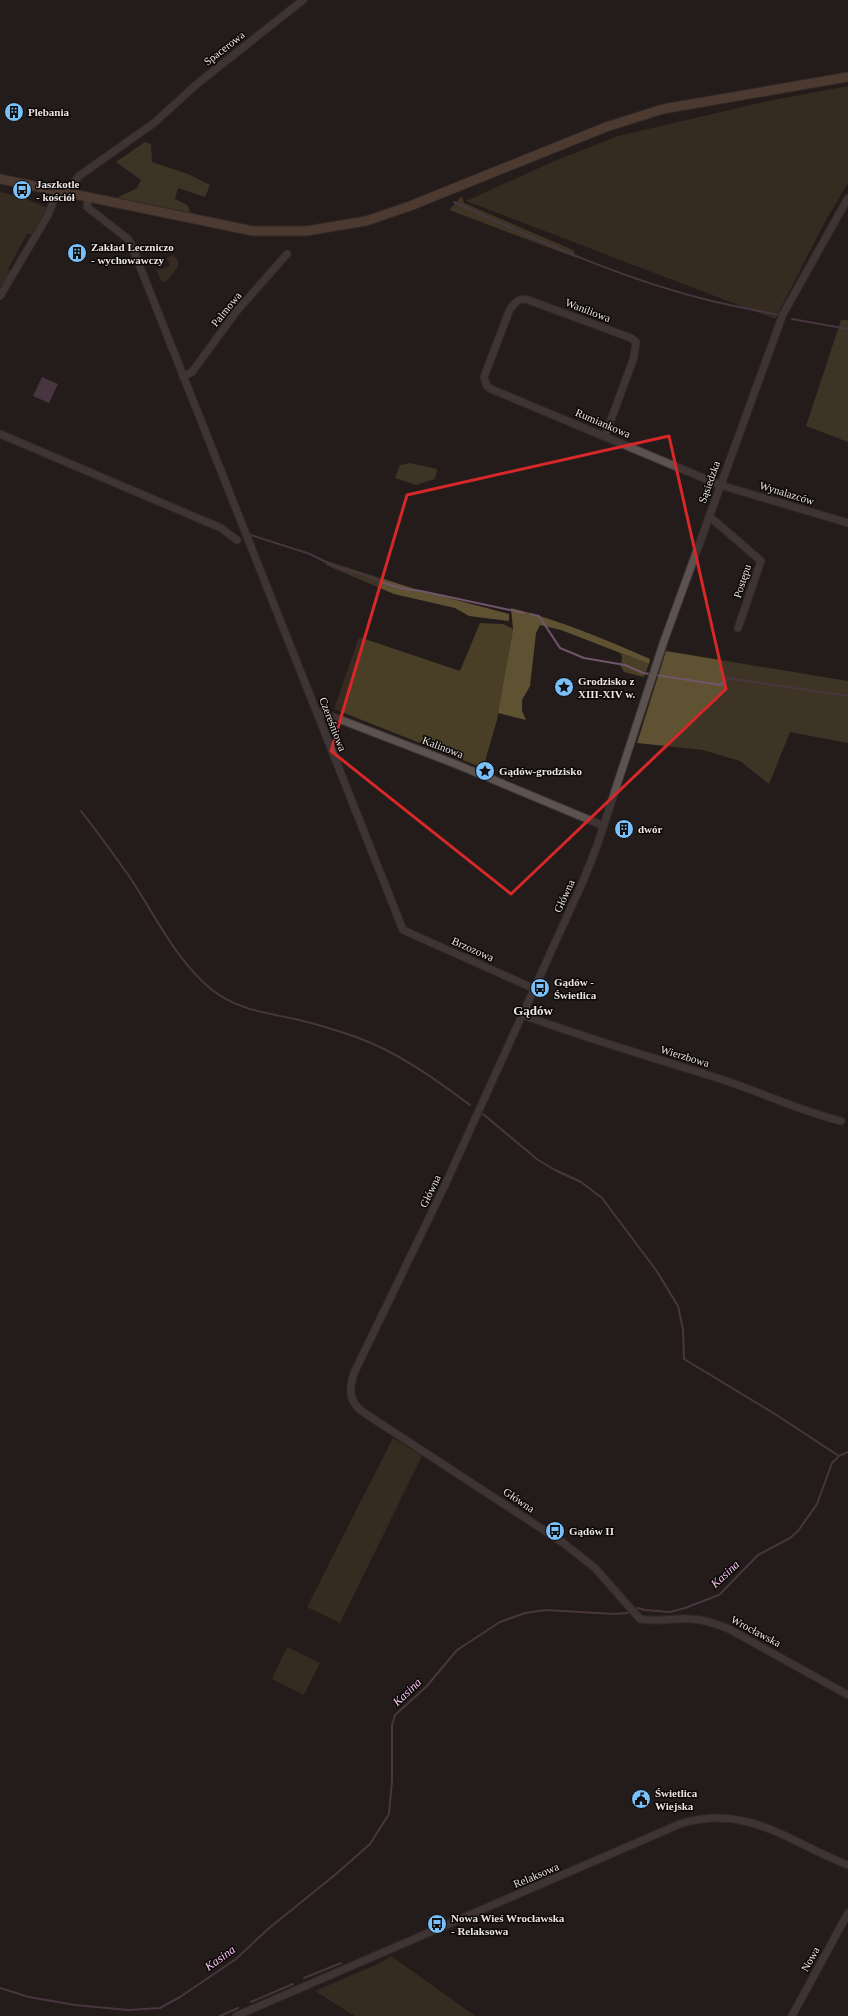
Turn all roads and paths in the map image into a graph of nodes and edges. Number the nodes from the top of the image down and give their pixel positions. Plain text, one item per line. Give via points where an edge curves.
1 (303, 0) edge
2 (848, 77) edge
3 (0, 179) edge
4 (57, 192) junction
5 (70, 194) junction
6 (88, 198) junction
7 (848, 198) edge
8 (287, 254) dead end
9 (0, 296) edge
10 (183, 377) junction
11 (484, 377) joint
12 (0, 434) edge
13 (605, 436) junction
14 (720, 485) junction
15 (709, 516) junction
16 (848, 523) edge
17 (237, 540) dead end
18 (738, 628) dead end
19 (658, 659) joint
20 (317, 712) junction
21 (604, 826) junction
22 (403, 930) joint
23 (535, 989) junction
24 (523, 1016) junction
25 (841, 1121) dead end
26 (644, 1620) joint
27 (848, 1695) edge
28 (848, 1865) edge
29 (848, 1913) edge
30 (236, 2016) edge
31 (792, 2016) edge

1 - 5 street, Spacerowa via 197,84 161,116 79,176
2 - 6 main road via 663,109 606,127 386,215 325,229 253,231
3 - 4 main road
4 - 5 main road
4 - 9 street via 48,215
5 - 6 main road
6 - 10 street, Czereśniowa via 87,207 131,244
7 - 14 street, Sąsiedzka via 783,314
8 - 10 street, Palmowa via 236,312 192,372
10 - 20 street, Czereśniowa
11 - 13 street, Rumiankowa via 486,386 491,389
11 - 13 street, Waniliowa via 510,309 517,300 524,298 631,338 636,342 635,353
12 - 17 street via 222,528
13 - 14 street, Rumiankowa
14 - 15 street, Sąsiedzka
14 - 16 street, Wynalazców
15 - 18 street, Postępu via 760,561
15 - 19 street, Sąsiedzka
19 - 21 street, Główna
20 - 21 street, Kalinowa via 458,765
20 - 22 street, Czereśniowa
21 - 23 street, Główna via 584,879
22 - 23 street, Brzozowa
23 - 24 street, Główna
24 - 25 street, Wierzbowa via 713,1076 797,1109
24 - 26 street, Główna via 354,1373 350,1389 351,1398 363,1412 562,1542 595,1568 631,1610
26 - 27 street, Wrocławska via 691,1619 712,1622
28 - 30 street, Relaksowa via 760,1824 723,1818 696,1819
29 - 31 street, Nowa

